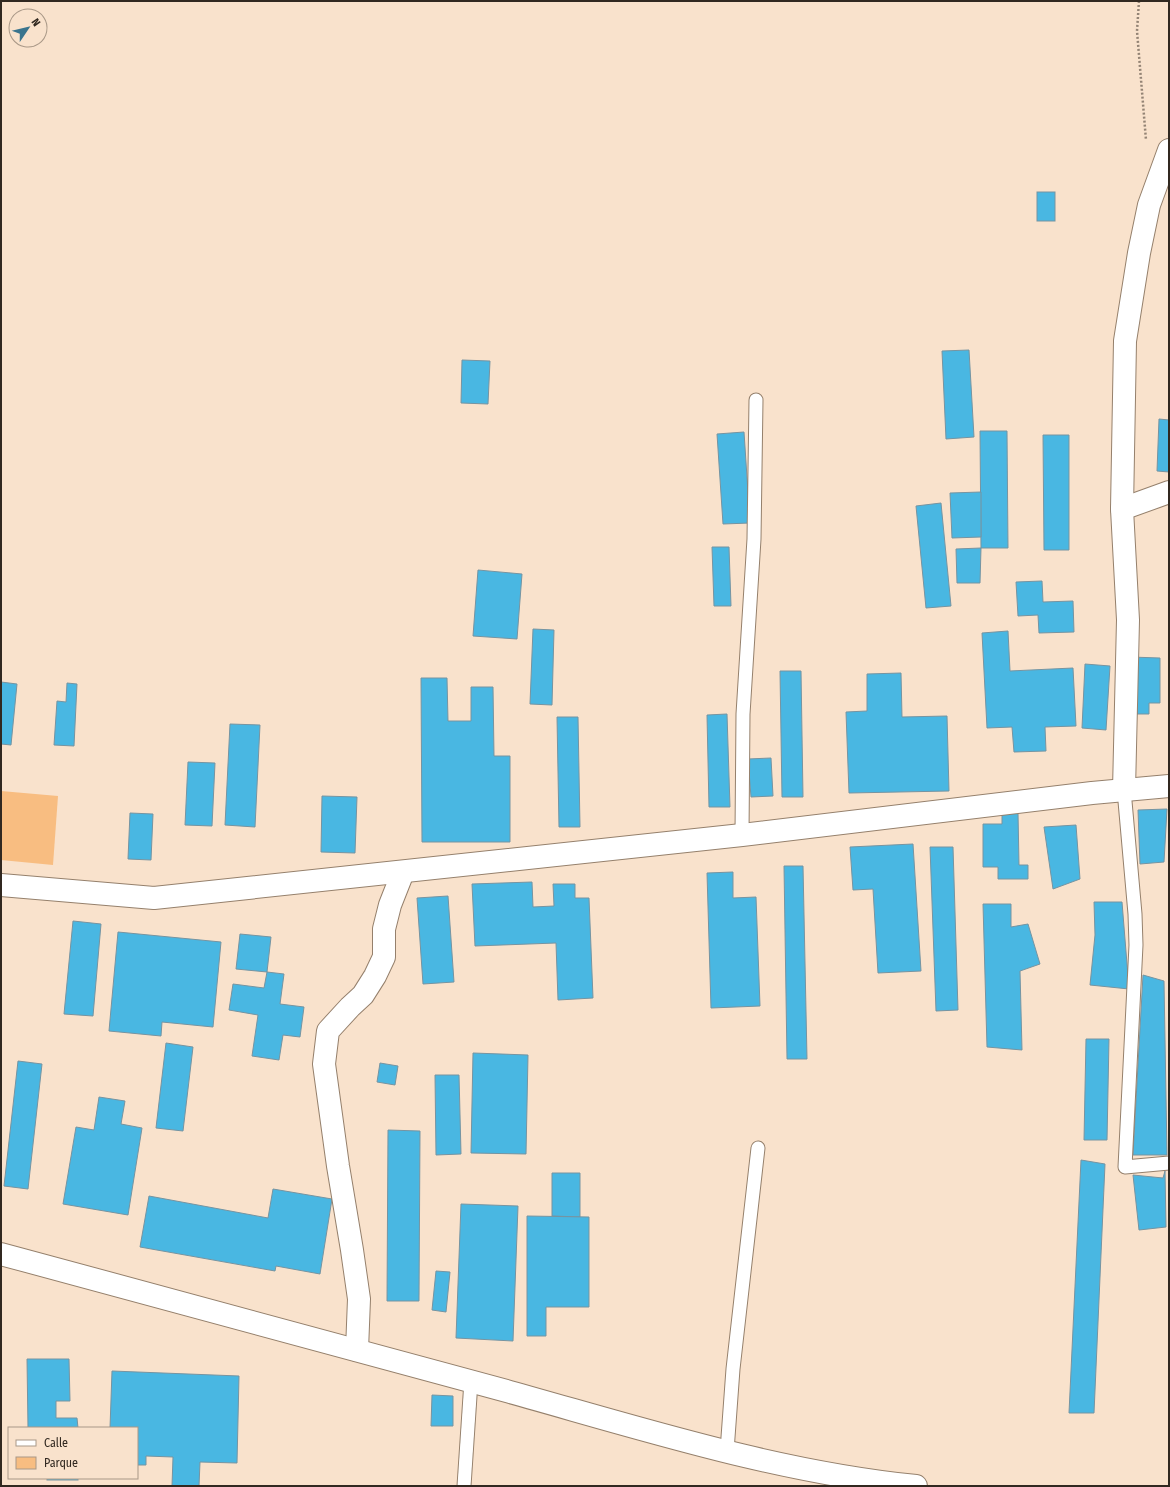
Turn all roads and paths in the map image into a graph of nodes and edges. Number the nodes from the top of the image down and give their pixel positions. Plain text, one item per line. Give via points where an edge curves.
1 (1139, 1) edge
2 (1146, 141) dead end
3 (1169, 150) edge
4 (756, 400) dead end
5 (1169, 492) edge
6 (1122, 509) junction
7 (1169, 786) edge
8 (1124, 790) junction
9 (742, 835) junction
10 (403, 872) junction
11 (1, 885) edge
12 (758, 1148) dead end
13 (1169, 1163) edge
14 (1, 1254) edge
15 (357, 1350) junction
16 (471, 1381) junction
17 (727, 1451) junction
18 (464, 1486) edge
19 (916, 1486) edge

1 - 2 path via 1137,31
3 - 6 street via 1148,205 1125,341
4 - 9 lane via 754,539 743,714
5 - 6 street
6 - 8 street via 1128,620
7 - 8 street
8 - 9 street
8 - 13 lane via 1136,945 1125,1167
9 - 10 street
10 - 11 street via 154,898
10 - 15 street via 384,929 384,957 363,995 328,1031 324,1064 359,1299
12 - 17 lane via 733,1369
14 - 15 street
15 - 16 street
16 - 17 street
16 - 18 lane
17 - 19 street via 820,1473

